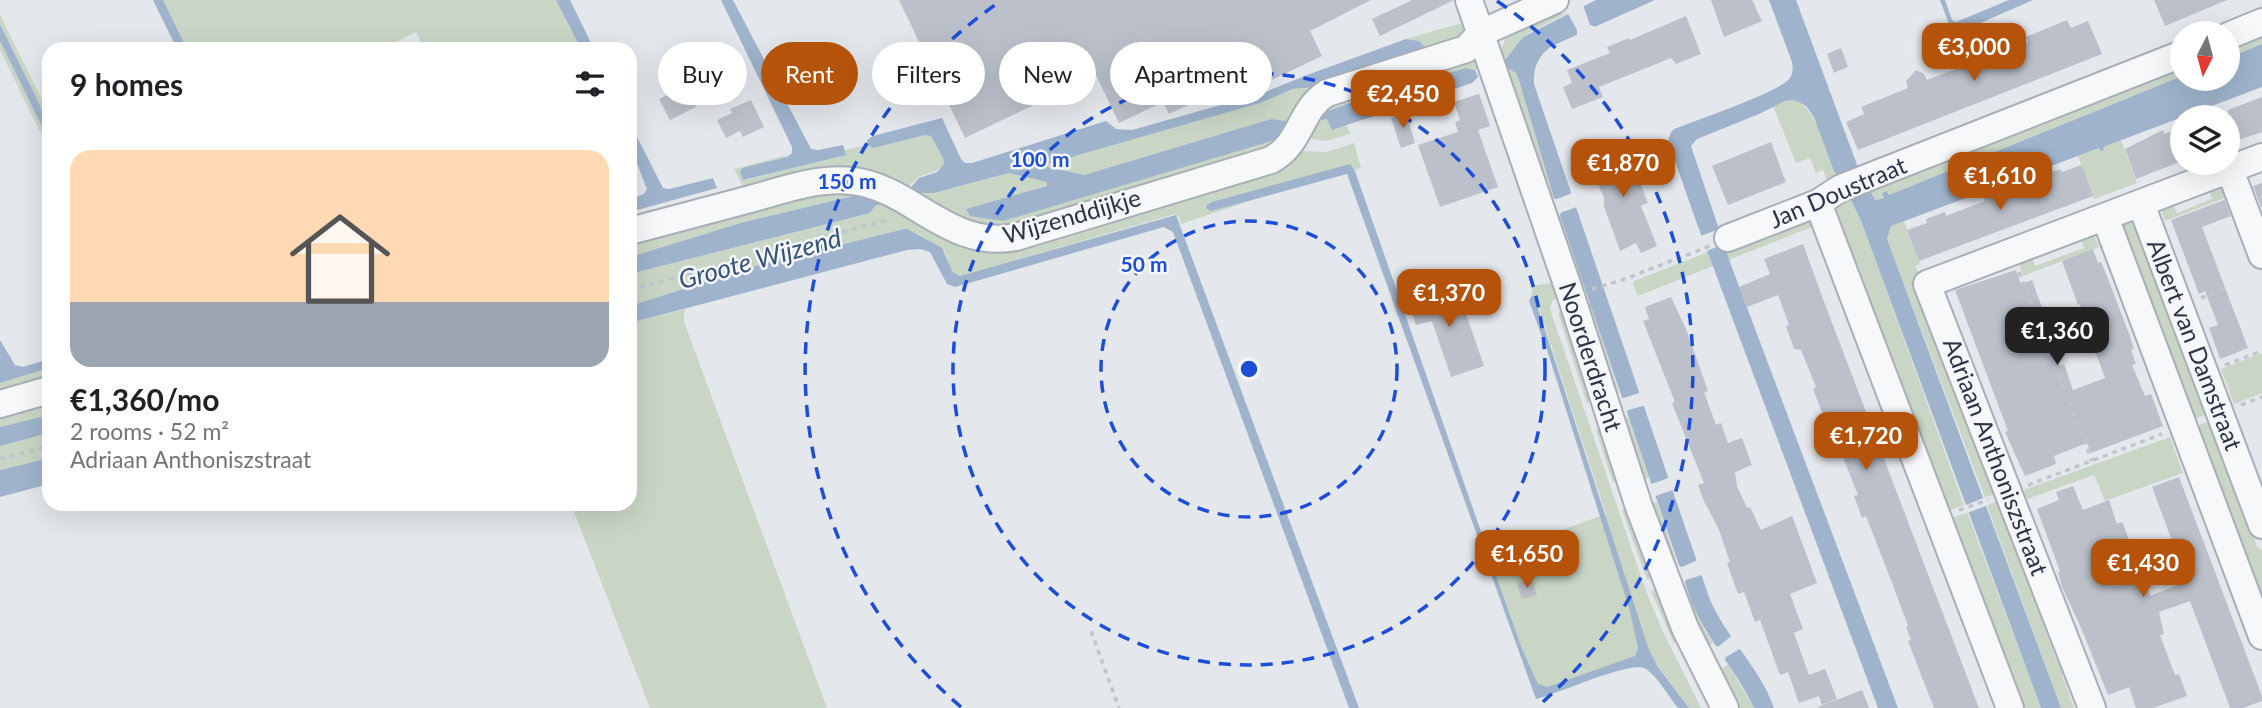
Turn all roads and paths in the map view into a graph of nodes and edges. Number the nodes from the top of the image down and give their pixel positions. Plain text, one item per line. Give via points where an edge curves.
1 (1469, 0) edge
2 (1555, 0) edge
3 (2262, 22) edge
4 (2240, 31) edge
5 (1481, 33) junction
6 (2170, 59) edge
7 (2262, 157) edge
8 (2240, 166) edge
9 (2217, 175) edge
10 (2232, 175) edge
11 (1818, 203) junction
12 (2141, 204) junction
13 (916, 208) junction
14 (2105, 217) junction
15 (637, 229) edge
16 (1728, 238) dead end
17 (1701, 249) dead end
18 (2011, 251) junction
19 (2262, 255) edge
20 (1608, 284) dead end
21 (2229, 287) dead end
22 (637, 288) edge
23 (2192, 302) dead end
24 (2043, 333) dead end
25 (2055, 365) dead end
26 (42, 392) edge
27 (2262, 397) edge
28 (0, 404) edge
29 (2219, 413) junction
30 (2184, 426) junction
31 (42, 448) edge
32 (0, 459) edge
33 (2092, 461) junction
34 (2002, 495) junction
35 (1959, 510) dead end
36 (2262, 525) edge
37 (1091, 631) dead end
38 (2262, 636) edge
39 (1119, 708) edge
40 (1725, 708) edge
41 (2010, 708) edge
42 (2092, 708) edge

1 - 5 street, Noorderdracht
2 - 5 street, Wijzenddijkje
3 - 4 street
5 - 13 street, Wijzenddijkje via 1466,49 1331,91 1312,106 1288,148 1271,160 1016,237 993,240 971,236
5 - 40 street, Noorderdracht via 1575,293 1639,507 1685,628
6 - 11 street, Jan Doustraat via 1841,188
7 - 8 street
9 - 12 street
10 - 19 street
11 - 16 street, Jan Doustraat
11 - 41 street
12 - 14 street
12 - 29 street, Albert van Damstraat
13 - 15 street, Wijzenddijkje via 853,181 821,181
13 - 22 path
14 - 18 street
14 - 30 street, Albert van Damstraat
17 - 20 path
18 - 24 path
18 - 34 street, Adriaan Anthoniszstraat via 1927,284
21 - 23 path
25 - 33 path
26 - 28 street
27 - 29 path
29 - 36 street, Albert van Damstraat
30 - 33 path
30 - 38 street, Albert van Damstraat
31 - 32 path
33 - 34 path
34 - 35 path
34 - 42 street, Adriaan Anthoniszstraat
37 - 39 path

